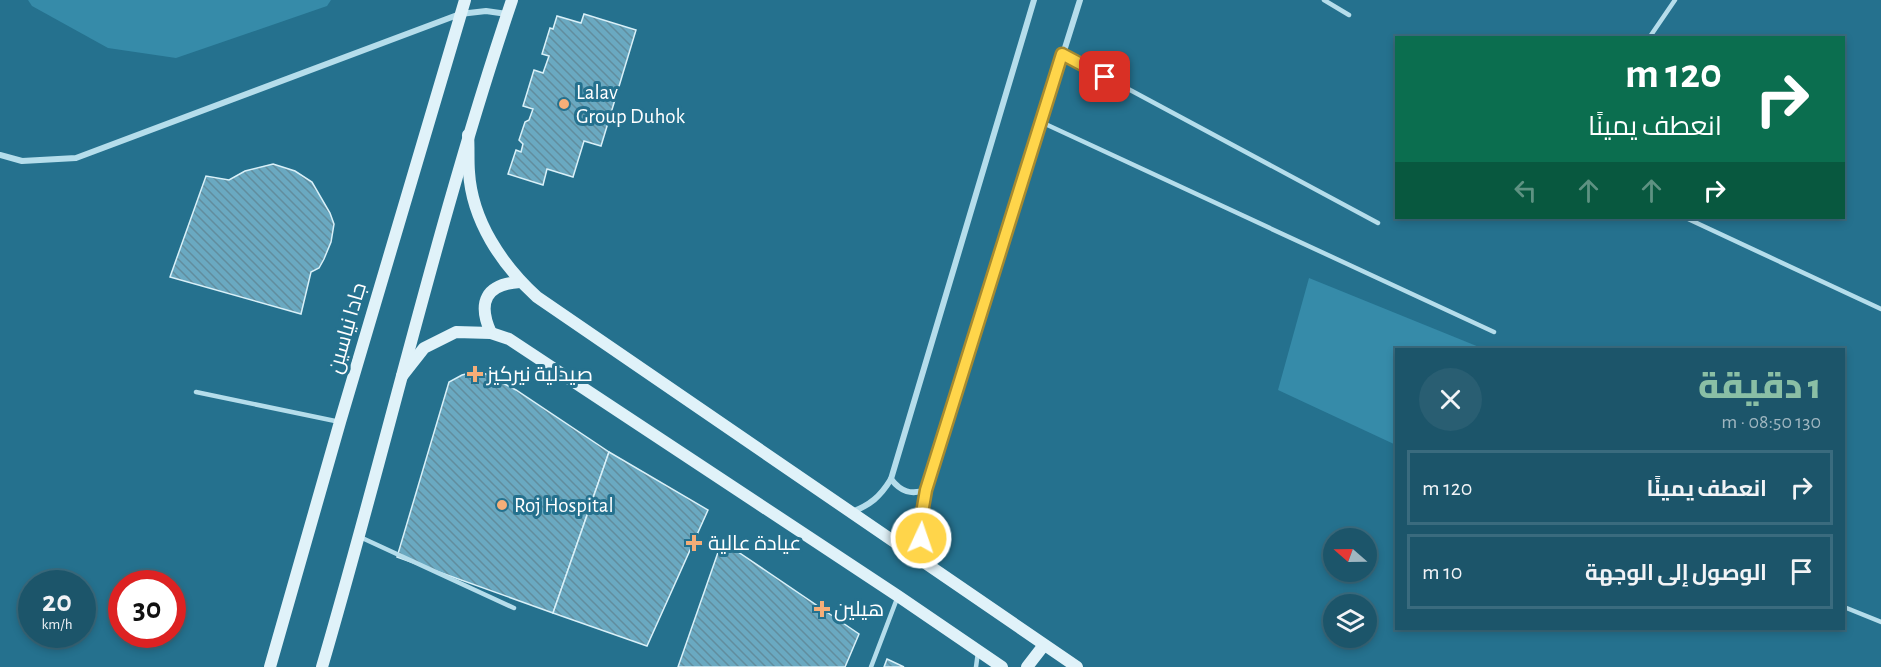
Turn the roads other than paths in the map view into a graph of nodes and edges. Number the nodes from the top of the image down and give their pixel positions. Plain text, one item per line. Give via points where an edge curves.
1 (465, 0) edge
2 (512, 0) edge
3 (1034, 0) edge
4 (1080, 0) edge
5 (1324, 0) edge
6 (1675, 0) edge
7 (460, 14) junction
8 (507, 14) junction
9 (1349, 15) dead end
10 (1650, 36) edge
11 (1062, 54) junction
12 (1041, 122) junction
13 (468, 135) junction
14 (0, 155) edge
15 (1688, 219) edge
16 (1378, 223) dead end
17 (520, 282) junction
18 (1881, 309) edge
19 (1494, 332) dead end
20 (491, 333) junction
21 (402, 376) junction
22 (196, 392) dead end
23 (340, 422) junction
24 (891, 479) junction
25 (926, 490) junction
26 (852, 512) junction
27 (360, 537) junction
28 (924, 562) junction
29 (898, 596) junction
30 (1845, 607) edge
31 (514, 608) dead end
32 (1881, 622) edge
33 (1044, 645) junction
34 (978, 651) junction
35 (270, 667) edge
36 (322, 667) edge
37 (871, 667) edge
38 (976, 667) edge
39 (1002, 667) edge
40 (1027, 667) edge
41 (1077, 667) edge

1 - 7 street, جادا نیاسین
2 - 8 street
3 - 24 street
4 - 11 street
5 - 9 lane
6 - 10 lane
7 - 8 street
7 - 14 street via 76,158 22,161
7 - 23 street, جادا نیاسین
8 - 13 street
11 - 12 street
11 - 16 lane
12 - 19 lane
12 - 25 street
13 - 17 street via 469,175 478,214 495,250
13 - 21 street
15 - 18 lane
17 - 20 street via 504,283 491,291 484,305
17 - 26 street
20 - 21 street via 456,332 424,348
20 - 29 street via 509,339
21 - 27 street
22 - 23 lane
23 - 35 street, جادا نیاسین
24 - 25 street via 906,492
24 - 26 street via 882,495
25 - 28 street via 921,530
26 - 28 street
27 - 31 lane
27 - 36 street
28 - 33 street
29 - 34 street
29 - 37 lane
30 - 32 lane
33 - 40 street
33 - 41 street
34 - 38 lane
34 - 39 street

